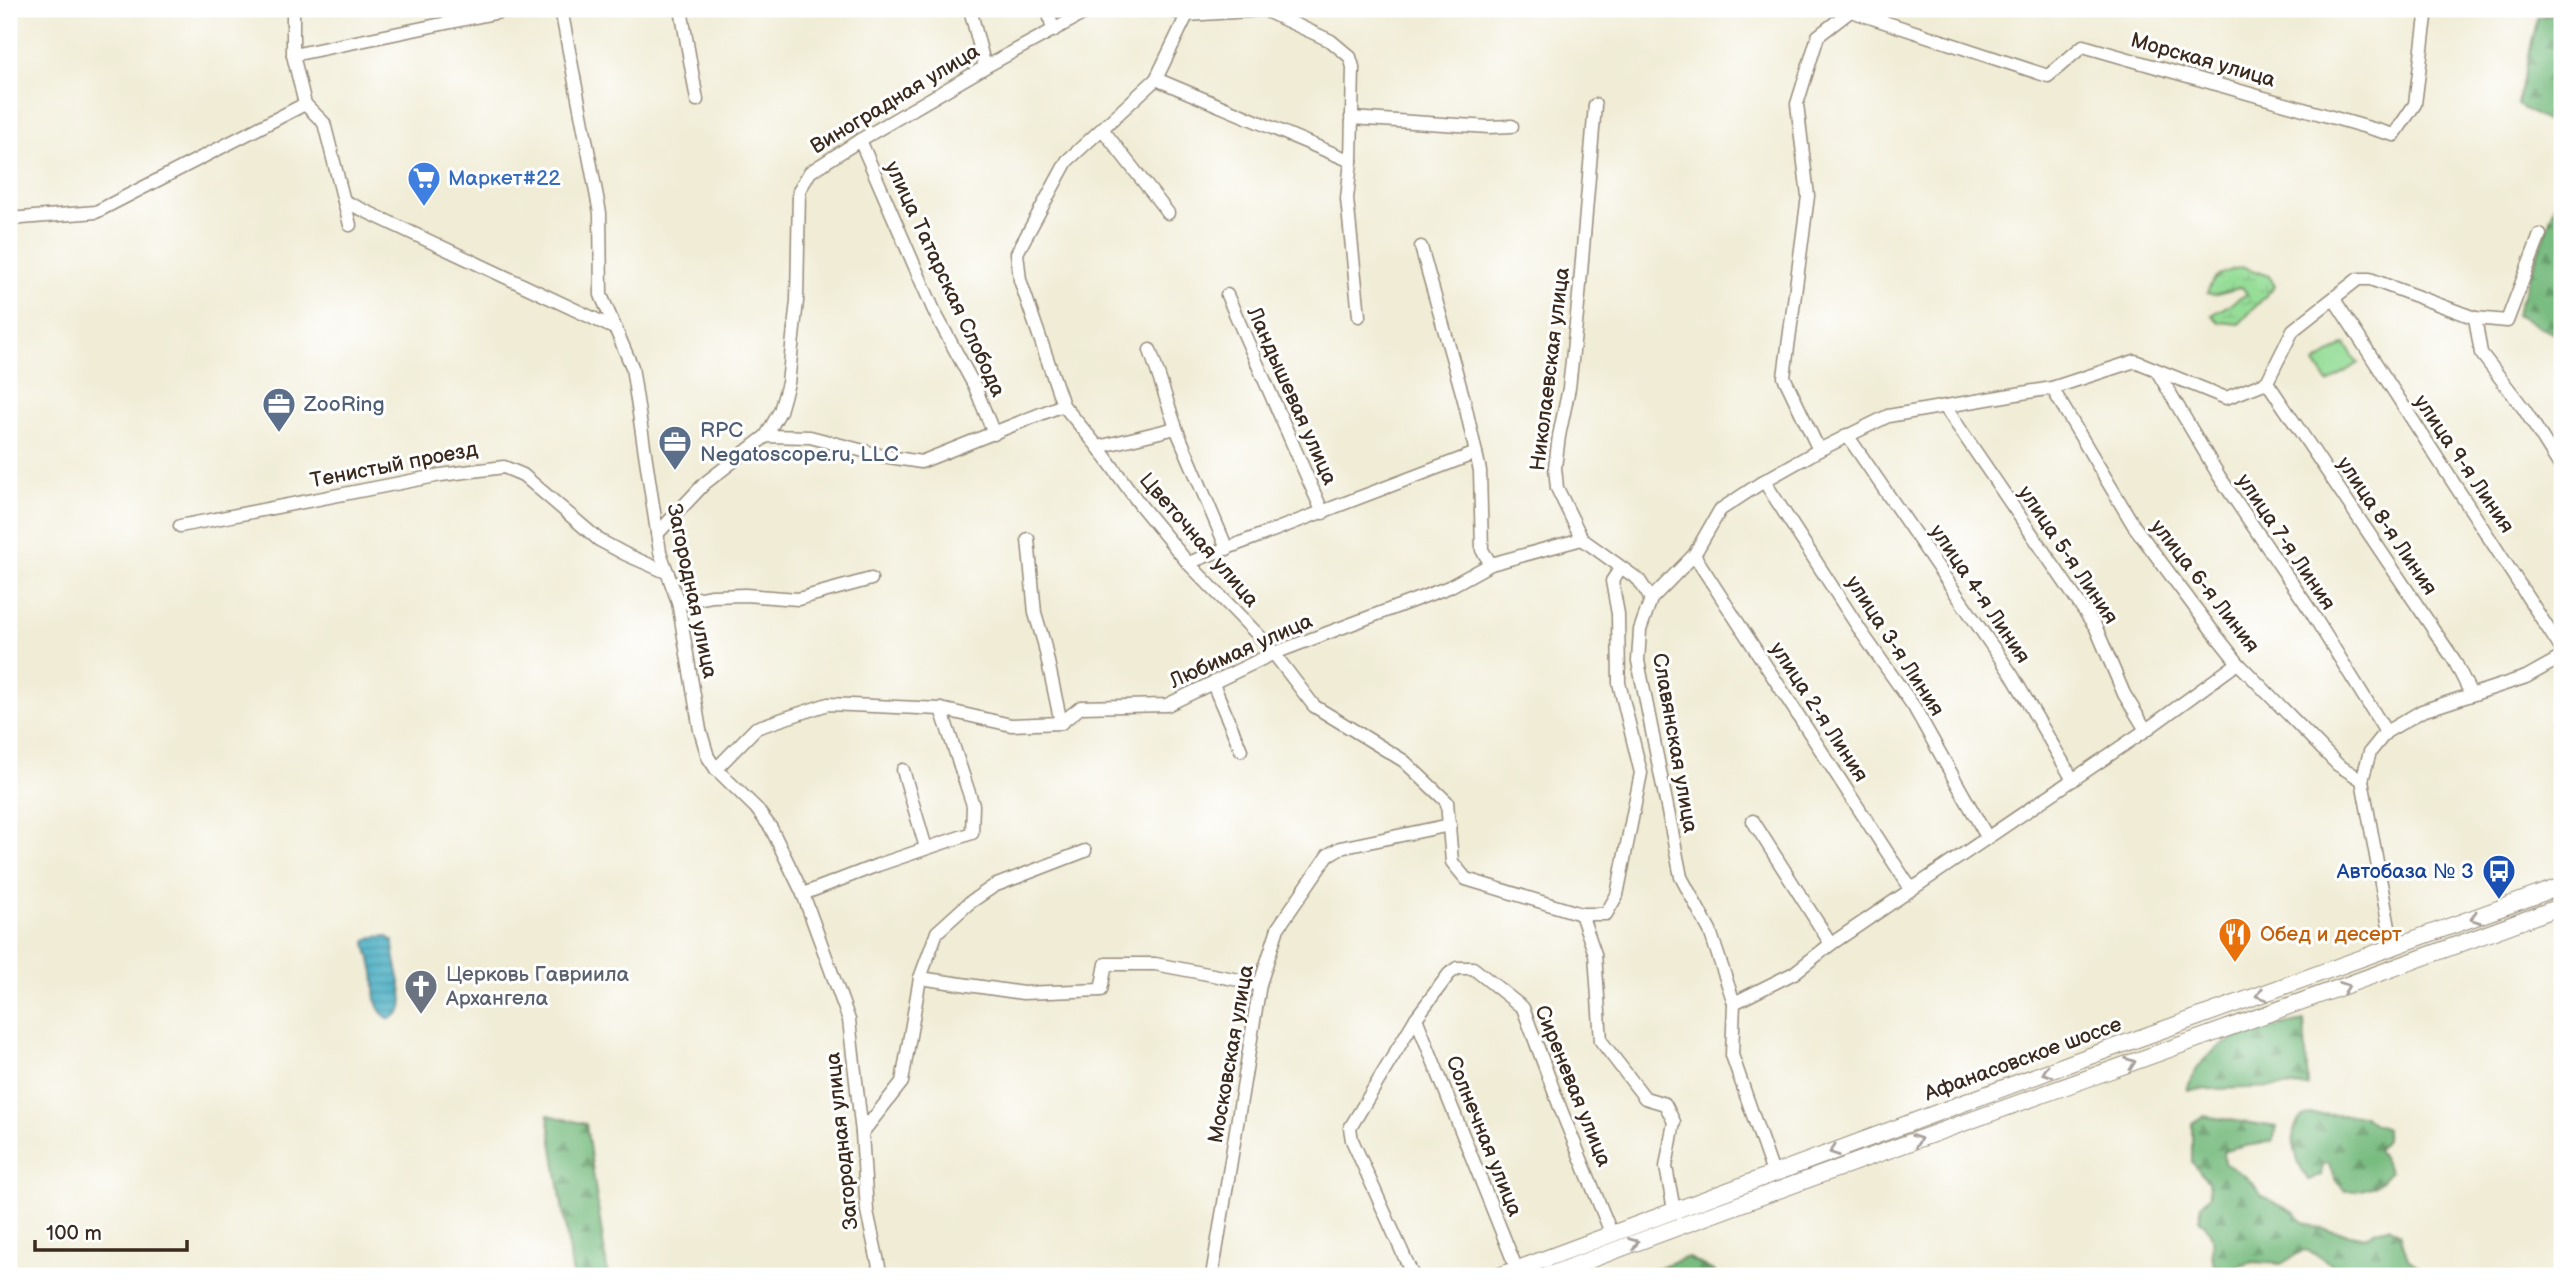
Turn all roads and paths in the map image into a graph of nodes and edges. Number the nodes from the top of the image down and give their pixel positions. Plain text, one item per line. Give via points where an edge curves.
1 (293, 9) edge
2 (514, 9) edge
3 (561, 9) edge
4 (681, 9) edge
5 (970, 9) edge
6 (1048, 9) edge
7 (1092, 9) edge
8 (1165, 9) edge
9 (2427, 9) edge
10 (1852, 10) edge
11 (1187, 15) junction
12 (1053, 31) junction
13 (293, 55) junction
14 (985, 67) junction
15 (1156, 79) junction
16 (697, 100) dead end
17 (305, 104) junction
18 (1595, 105) dead end
19 (1352, 118) junction
20 (1512, 126) dead end
21 (1103, 130) junction
22 (860, 140) junction
23 (1351, 161) junction
24 (344, 201) junction
25 (1168, 213) dead end
26 (9, 219) edge
27 (350, 225) dead end
28 (2540, 235) dead end
29 (1421, 247) dead end
30 (1227, 295) dead end
31 (2333, 299) junction
32 (1359, 316) dead end
33 (2475, 322) junction
34 (616, 328) junction
35 (1150, 349) dead end
36 (2157, 371) junction
37 (2267, 382) junction
38 (2052, 388) junction
39 (1063, 405) junction
40 (1945, 407) junction
41 (1177, 428) junction
42 (993, 434) junction
43 (1847, 435) junction
44 (766, 436) junction
45 (1098, 447) junction
46 (1819, 450) junction
47 (1476, 453) junction
48 (2562, 469) edge
49 (1764, 481) junction
50 (1323, 513) junction
51 (180, 526) dead end
52 (657, 534) junction
53 (1028, 539) dead end
54 (1582, 539) junction
55 (1227, 549) junction
56 (1694, 555) junction
57 (1188, 563) junction
58 (1491, 564) junction
59 (1620, 569) junction
60 (667, 573) junction
61 (871, 579) dead end
62 (1651, 599) junction
63 (678, 601) junction
64 (2562, 650) edge
65 (1272, 654) junction
66 (2562, 657) edge
67 (2238, 663) junction
68 (1213, 684) junction
69 (2471, 694) junction
70 (941, 709) junction
71 (1061, 723) junction
72 (2146, 730) junction
73 (2386, 733) junction
74 (1241, 750) dead end
75 (716, 769) junction
76 (903, 770) dead end
77 (2073, 780) junction
78 (2362, 780) junction
79 (1753, 821) dead end
80 (1450, 825) junction
81 (1987, 837) junction
82 (926, 848) junction
83 (1085, 850) dead end
84 (2562, 886) edge
85 (1911, 889) junction
86 (803, 894) junction
87 (2562, 906) edge
88 (1581, 914) junction
89 (1831, 944) junction
90 (2393, 949) junction
91 (920, 978) junction
92 (1260, 984) junction
93 (1734, 1003) junction
94 (1416, 1018) junction
95 (862, 1133) junction
96 (1773, 1173) junction
97 (1674, 1210) junction
98 (1612, 1234) junction
99 (1517, 1270) junction
100 (881, 1276) edge
101 (1212, 1276) edge
102 (1413, 1276) edge
103 (1499, 1276) edge
104 (1547, 1276) edge

1 - 13 street
2 - 13 street
3 - 34 street, Загородная улица via 600,213 601,295
4 - 16 street
5 - 14 street
6 - 12 street
7 - 12 street, Виноградная улица
8 - 11 street
9 - 10 street, Морская улица via 2415,104 2394,135 2083,46 2048,76
10 - 46 street via 1818,36 1797,104 1808,197 1784,377
11 - 15 street
11 - 19 street via 1264,10 1331,41 1350,57 1353,67
12 - 14 street, Виноградная улица
13 - 17 street
14 - 22 street, Виноградная улица
15 - 21 street
15 - 23 street
17 - 24 street via 324,123
17 - 26 street via 96,212
18 - 54 street, Николаевская улица via 1578,309 1555,467 1557,488
19 - 20 street
19 - 23 street
21 - 25 street
21 - 39 street via 1067,161 1017,253 1020,280
22 - 42 street, улица Татарская Слобода
22 - 44 street, Виноградная улица via 810,172 799,191 797,301 788,383
23 - 32 street via 1347,199
24 - 27 street
24 - 34 street
28 - 33 street via 2507,321
29 - 47 street
30 - 50 street, Ландышевая улица
31 - 33 street via 2358,279 2370,279
31 - 37 street via 2293,330
31 - 64 street, улица 9-я Линия
33 - 48 street via 2480,353 2524,409
34 - 52 street, Загородная улица via 632,367
35 - 41 street
36 - 37 street, Славянская улица via 2226,398
36 - 38 street, Славянская улица via 2135,361
36 - 73 street, улица 7-я Линия via 2219,476
37 - 69 street, улица 8-я Линия via 2454,660
38 - 40 street, Славянская улица
38 - 67 street, улица 6-я Линия via 2134,526
39 - 42 street
39 - 45 street, Цветочная улица
40 - 43 street, Славянская улица via 1888,416
40 - 72 street, улица 5-я Линия via 2096,628 2124,694
41 - 45 street
41 - 55 street
42 - 44 street via 921,462 810,437
43 - 46 street, Славянская улица
43 - 77 street, улица 4-я Линия via 2012,675
44 - 52 street via 705,482
45 - 57 street, Цветочная улица
46 - 49 street, Славянская улица
47 - 50 street
47 - 58 street via 1482,550
49 - 56 street, Славянская улица via 1720,510
49 - 81 street, улица 3-я Линия via 1914,707
50 - 55 street
51 - 60 street, Тенистый проезд via 504,467 523,475 599,540
52 - 60 street, Загородная улица
53 - 71 street via 1035,613
54 - 58 street, Любимая улица
54 - 59 street, Николаевская улица
55 - 57 street
56 - 62 street, Славянская улица
56 - 85 street, улица 2-я Линия
57 - 65 street, Цветочная улица
58 - 65 street, Любимая улица via 1448,587
59 - 62 street, Николаевская улица via 1639,580
59 - 88 street via 1612,581 1618,614 1619,683 1641,773 1617,895 1606,914
60 - 63 street, Загородная улица
61 - 63 street via 798,599 745,595
62 - 93 street, Славянская улица via 1640,630 1638,661 1681,877 1710,931
63 - 75 street, Загородная улица via 700,730
65 - 68 street, Любимая улица
65 - 80 street, Цветочная улица via 1314,706 1404,761 1447,802
66 - 69 street via 2525,677
67 - 72 street
67 - 78 street, улица 6-я Линия via 2339,765
68 - 71 street, Любимая улица via 1167,705 1081,707
68 - 74 street
69 - 73 street via 2422,711
70 - 71 street, Любимая улица via 1011,725
70 - 75 street, Любимая улица via 828,704 756,728
70 - 82 street via 973,805 972,833
72 - 77 street
73 - 78 street via 2370,752
75 - 86 street, Загородная улица via 771,828
76 - 82 street
77 - 81 street
78 - 90 street
79 - 89 street
80 - 88 street, Цветочная улица via 1452,862 1466,879
80 - 92 street, Московская улица via 1340,848 1328,855 1278,928
81 - 85 street
82 - 86 street
83 - 91 street via 993,886 969,903 937,932
84 -> 90 main road, Афанасовское шоссе
85 - 89 street
86 - 95 street, Загородная улица via 849,1020
104 -> 87 main road, Афанасовское шоссе
88 - 97 street via 1595,954 1601,1041 1645,1098 1665,1104 1674,1122 1666,1167
89 - 93 street via 1794,973
90 -> 96 main road, Афанасовское шоссе
91 - 92 street via 1023,993 1101,990 1106,964 1155,964
91 - 95 street via 902,1082
92 - 101 street, Московская улица
93 - 96 street, Славянская улица via 1732,1055
94 - 98 street, Сиреневая улица via 1449,974 1465,966 1520,1004
94 - 99 street, Солнечная улица
94 - 102 street via 1350,1134
95 - 100 street, Загородная улица via 867,1212
96 - 97 main road, Афанасовское шоссе
97 - 98 main road, Афанасовское шоссе
98 - 99 main road, Афанасовское шоссе
99 - 103 main road, Афанасовское шоссе

